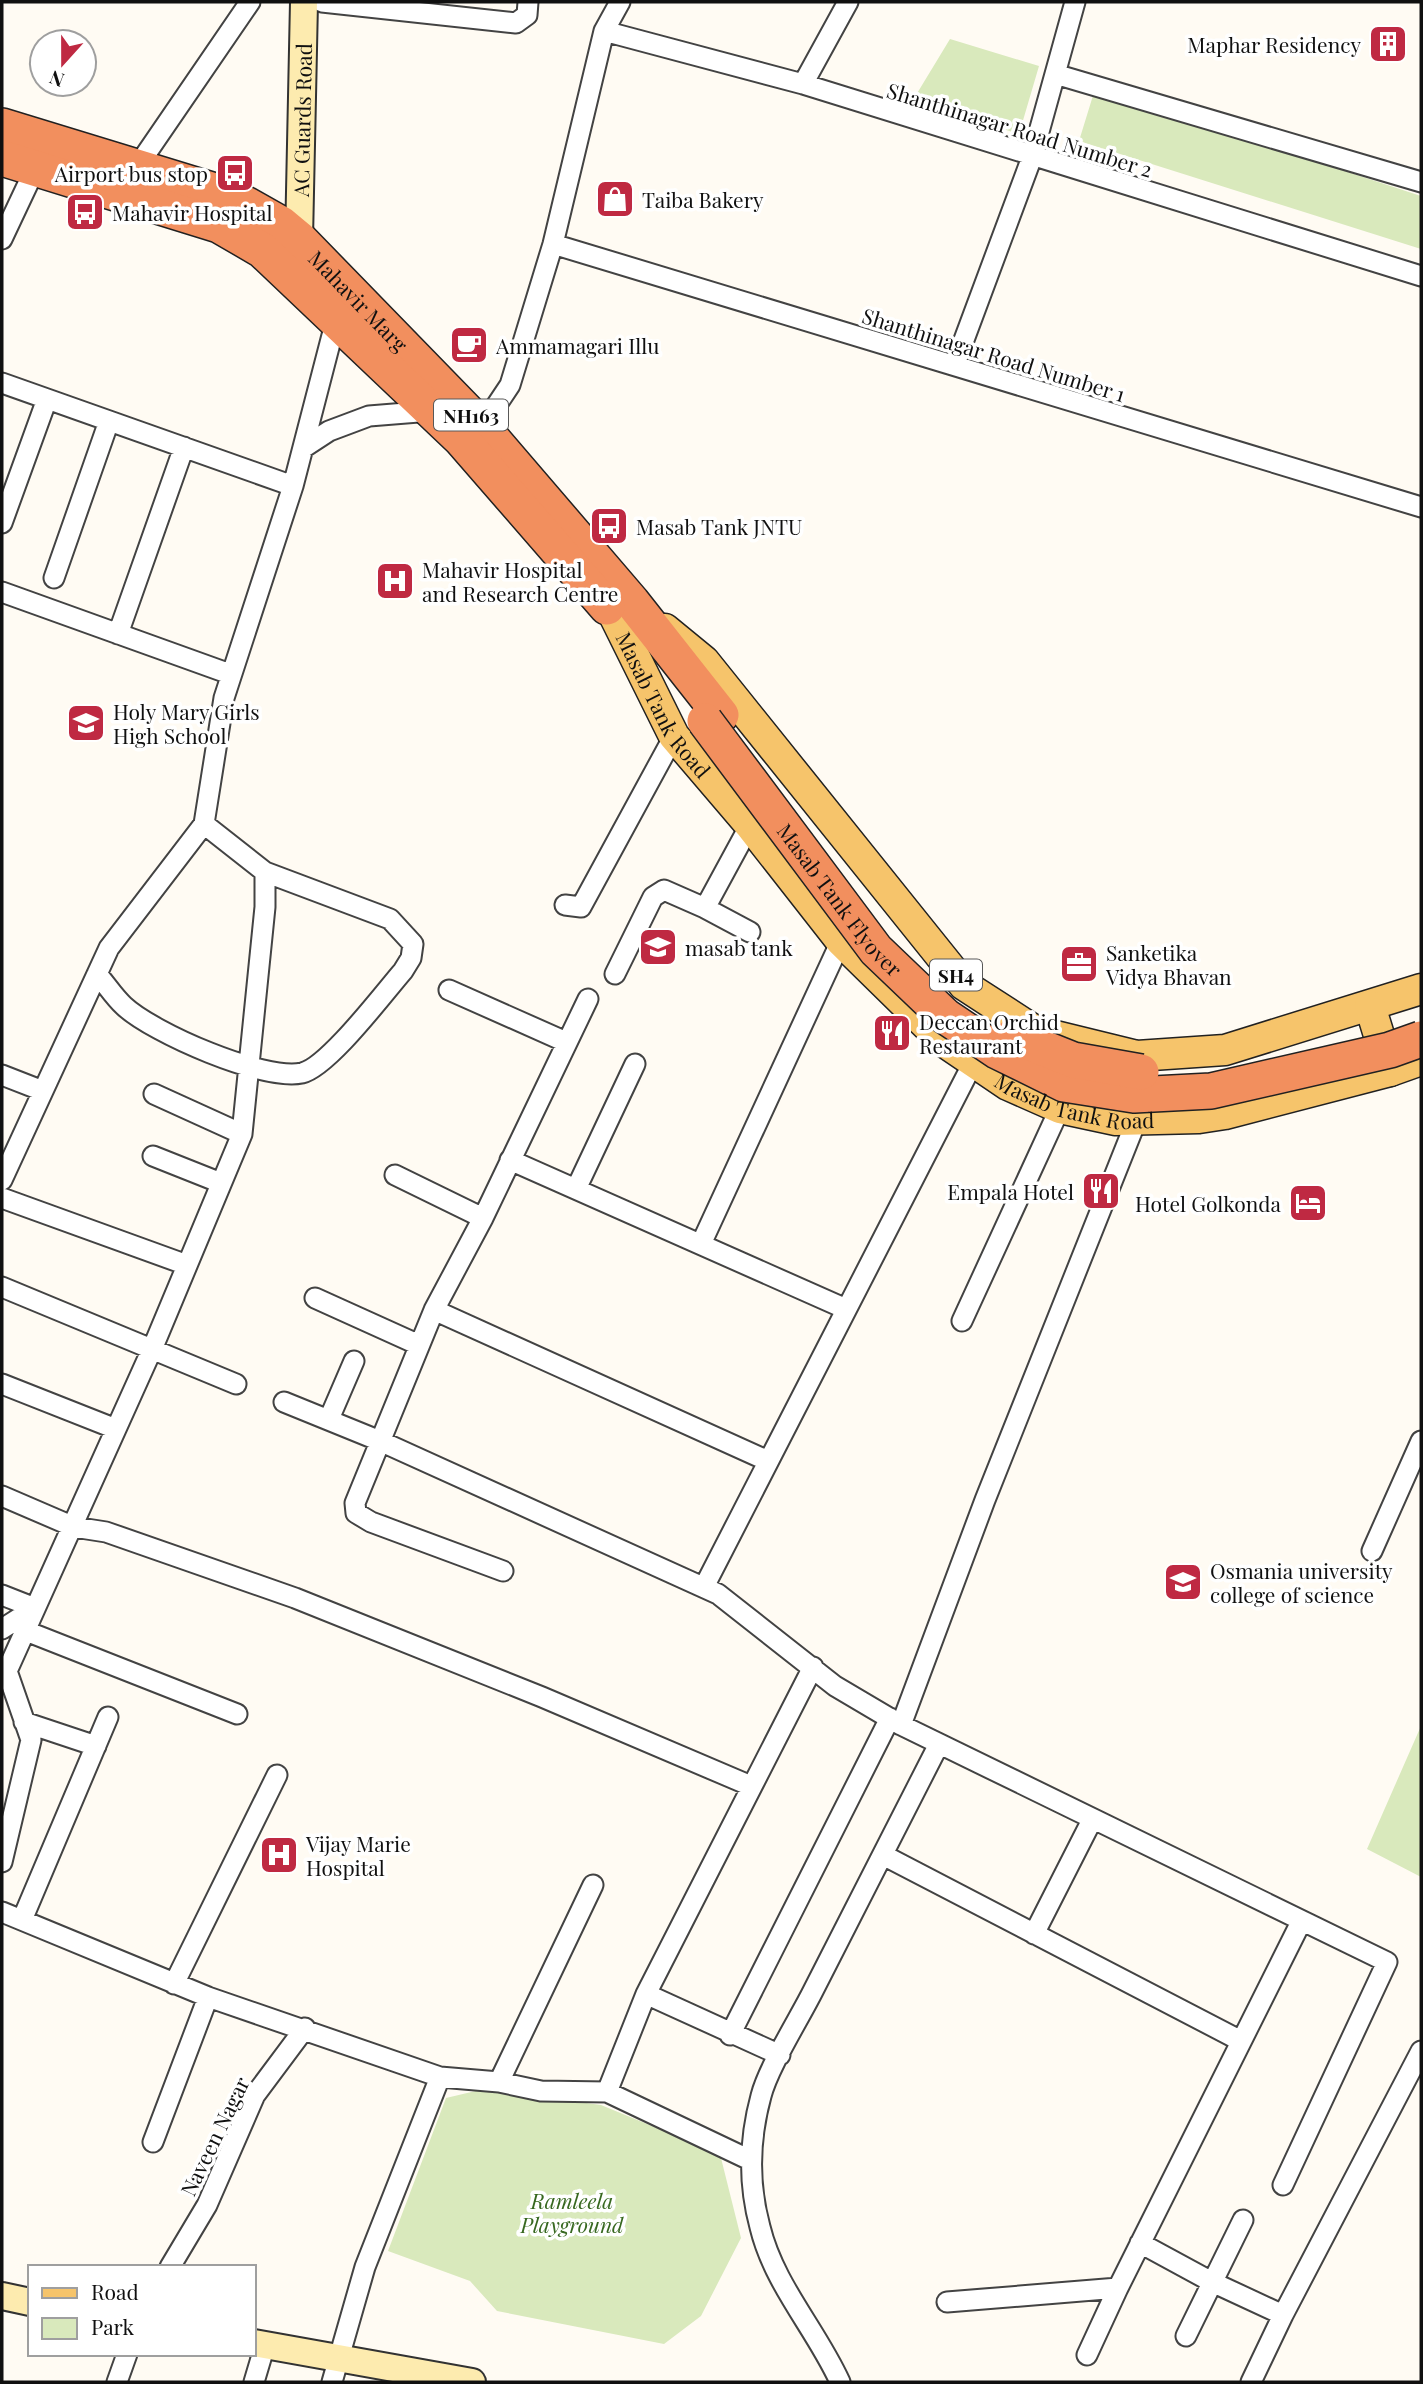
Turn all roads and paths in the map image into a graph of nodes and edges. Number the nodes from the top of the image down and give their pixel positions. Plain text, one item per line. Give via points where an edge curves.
1 (250, 2) edge
2 (304, 2) edge
3 (527, 2) edge
4 (620, 2) edge
5 (848, 2) edge
6 (1074, 2) edge
7 (330, 3) edge
8 (423, 6) edge
9 (604, 31) junction
10 (1055, 74) junction
11 (803, 85) junction
12 (2, 126) edge
13 (1032, 157) junction
14 (2, 158) edge
15 (136, 167) junction
16 (35, 169) junction
17 (1421, 182) edge
18 (2, 239) edge
19 (299, 239) junction
20 (554, 244) junction
21 (1421, 276) edge
22 (336, 320) junction
23 (956, 364) junction
24 (2, 383) edge
25 (47, 399) junction
26 (431, 411) junction
27 (109, 421) junction
28 (482, 427) junction
29 (184, 447) junction
30 (303, 448) junction
31 (293, 486) junction
32 (1421, 507) edge
33 (2, 523) edge
34 (54, 578) dead end
35 (2, 592) edge
36 (622, 608) junction
37 (118, 634) junction
38 (230, 674) junction
39 (700, 724) junction
40 (204, 824) junction
41 (750, 825) junction
42 (265, 872) junction
43 (565, 905) dead end
44 (705, 908) junction
45 (750, 932) dead end
46 (841, 941) junction
47 (97, 974) junction
48 (615, 974) dead end
49 (449, 990) dead end
50 (588, 999) dead end
51 (1420, 999) edge
52 (1370, 1006) junction
53 (1421, 1039) edge
54 (566, 1042) junction
55 (1421, 1060) edge
56 (973, 1063) junction
57 (635, 1064) dead end
58 (247, 1066) junction
59 (1390, 1071) junction
60 (2, 1075) edge
61 (43, 1091) junction
62 (154, 1094) dead end
63 (1060, 1108) junction
64 (1137, 1119) junction
65 (242, 1134) junction
66 (153, 1156) dead end
67 (510, 1160) junction
68 (395, 1175) dead end
69 (2, 1180) edge
70 (221, 1183) junction
71 (576, 1189) junction
72 (2, 1198) edge
73 (483, 1218) junction
74 (701, 1244) junction
75 (187, 1265) junction
76 (2, 1287) edge
77 (315, 1298) dead end
78 (846, 1309) junction
79 (434, 1310) junction
80 (962, 1321) dead end
81 (419, 1345) junction
82 (153, 1347) junction
83 (354, 1361) dead end
84 (2, 1384) edge
85 (236, 1384) dead end
86 (284, 1402) dead end
87 (329, 1419) junction
88 (116, 1429) junction
89 (380, 1441) junction
90 (1421, 1441) edge
91 (768, 1461) junction
92 (2, 1496) edge
93 (74, 1527) junction
94 (1372, 1551) dead end
95 (503, 1571) dead end
96 (704, 1587) junction
97 (2, 1595) edge
98 (35, 1608) junction
99 (2, 1629) edge
100 (26, 1631) junction
101 (813, 1667) junction
102 (237, 1714) dead end
103 (108, 1717) dead end
104 (895, 1721) junction
105 (24, 1722) junction
106 (939, 1744) junction
107 (96, 1746) junction
108 (277, 1775) dead end
109 (751, 1786) junction
110 (1092, 1820) junction
111 (883, 1854) junction
112 (2, 1862) edge
113 (593, 1885) dead end
114 (2, 1912) edge
115 (22, 1920) junction
116 (1301, 1922) junction
117 (1034, 1934) junction
118 (174, 1984) junction
119 (646, 1994) junction
120 (208, 1997) junction
121 (304, 2028) junction
122 (730, 2035) junction
123 (1241, 2041) junction
124 (1421, 2050) edge
125 (780, 2056) junction
126 (440, 2077) junction
127 (499, 2082) junction
128 (607, 2092) junction
129 (153, 2143) dead end
130 (750, 2160) junction
131 (1283, 2185) dead end
132 (1243, 2220) dead end
133 (1140, 2243) junction
134 (171, 2265) edge
135 (1212, 2282) junction
136 (1118, 2288) junction
137 (2, 2296) edge
138 (28, 2302) edge
139 (947, 2302) dead end
140 (1283, 2315) junction
141 (1186, 2336) dead end
142 (259, 2344) edge
143 (126, 2356) edge
144 (1087, 2356) dead end
145 (335, 2370) edge
146 (117, 2382) edge
147 (254, 2382) edge
148 (472, 2382) edge
149 (840, 2382) edge
150 (1251, 2382) edge

1 - 15 street
2 - 19 street, AC Guards Road
3 - 8 street via 527,15 516,23
4 - 9 street
5 - 11 street
6 - 10 street
7 - 8 street
9 - 11 street, Shanthinagar Road Number 2
9 - 20 street
10 - 13 street
10 - 17 street
11 - 13 street, Shanthinagar Road Number 2
12 - 15 highway, Mahavir Marg / NH163
13 - 21 street, Shanthinagar Road Number 2
13 - 23 street
14 - 16 highway, Mahavir Marg / NH163
15 - 19 highway, Mahavir Marg / NH163 via 231,196
16 - 18 street
16 - 22 highway, Mahavir Marg / NH163 via 219,226 262,250
19 - 28 highway, Mahavir Marg / NH163
20 - 23 street, Shanthinagar Road Number 1
20 - 28 street via 510,384
22 - 26 highway, Mahavir Marg / NH163
22 - 30 street
23 - 32 street, Shanthinagar Road Number 1
24 - 25 street
25 - 27 street
25 - 33 street
26 - 30 street via 369,416 329,431
26 - 36 highway, Mahavir Marg / NH163 via 461,439 534,527
27 - 29 street
27 - 34 street
28 - 36 highway, Mahavir Marg / NH163
29 - 31 street
29 - 37 street
30 - 31 street
31 - 38 street
35 - 37 street
36 - 39 highway, Masab Tank Flyover / NH163
36 - 39 main road, Masab Tank Road / SH4
36 - 52 main road, Masab Tank Road / SH4 via 704,661 964,985 1035,1031 1137,1056 1225,1050
37 - 38 street
38 - 40 street
39 - 41 main road, Masab Tank Road / SH4
39 - 43 street via 581,906
39 - 51 highway, Masab Tank Flyover / NH163, bridge via 960,1002 1012,1035 1073,1060 1144,1073 1217,1070 1297,1052
39 - 53 highway, Masab Tank Flyover / NH163, bridge via 876,950 944,1016 997,1051 1064,1084 1134,1095 1211,1091
40 - 42 street
40 - 47 street via 109,948
41 - 44 street
41 - 46 main road, Masab Tank Road / SH4
42 - 58 street
42 - 58 street via 390,919 410,939 413,953 316,1065 302,1073
44 - 45 street
44 - 48 street via 671,891 659,892
46 - 56 main road, Masab Tank Road / SH4 via 943,1041
46 - 74 street
47 - 58 street via 125,1007 149,1024
47 - 61 street
49 - 54 street
50 - 54 street
51 - 52 main road, Masab Tank Road / SH4
52 - 59 main road
54 - 67 street
55 - 59 main road, Masab Tank Road / SH4
56 - 63 main road, Masab Tank Road / SH4
56 - 78 street
57 - 71 street
58 - 65 street
59 - 64 main road, Masab Tank Road / SH4 via 1225,1114
60 - 61 street
61 - 69 street
62 - 65 street
63 - 64 main road, Masab Tank Road / SH4 via 1116,1120
63 - 80 street
64 - 104 street
65 - 70 street
66 - 70 street
67 - 71 street
67 - 73 street
68 - 73 street
70 - 75 street
71 - 74 street
72 - 75 street
73 - 79 street
74 - 78 street
75 - 82 street
76 - 82 street
77 - 81 street
78 - 91 street
79 - 81 street
79 - 91 street
81 - 89 street
82 - 85 street
82 - 88 street
83 - 87 street
84 - 88 street
86 - 87 street
87 - 89 street
88 - 93 street
89 - 95 street via 355,1503 356,1513
89 - 96 street
90 - 94 street
91 - 96 street
92 - 93 street
93 - 98 street
93 - 109 street via 106,1532 295,1598
96 - 101 street
97 - 98 street
98 - 99 street
98 - 100 street
100 - 102 street
100 - 105 street via 7,1671
101 - 104 street via 835,1686
101 - 109 street
103 - 107 street
104 - 106 street
104 - 122 street
105 - 107 street
105 - 112 street via 32,1740
106 - 110 street
106 - 111 street
107 - 115 street
108 - 118 street
109 - 119 street
110 - 116 street
110 - 117 street
111 - 117 street
111 - 125 street
113 - 127 street
114 - 115 street
115 - 118 street
116 - 123 street
116 - 131 street via 1387,1962
117 - 123 street
118 - 120 street
119 - 122 street
119 - 128 street
120 - 121 street
120 - 129 street
121 - 126 street
121 - 134 street, Naveen Nagar via 256,2095 207,2205
122 - 125 street
123 - 133 street
124 - 140 street
125 - 130 street via 761,2094
126 - 127 street
126 - 145 street via 365,2267
127 - 128 street via 541,2091
128 - 130 street
130 - 149 street via 760,2229 783,2284
132 - 135 street
133 - 135 street
133 - 136 street
135 - 140 street
135 - 141 street
136 - 139 street
136 - 144 street
137 - 138 street
140 - 150 street
142 - 145 street
142 - 147 street
143 - 146 street
145 - 148 street

